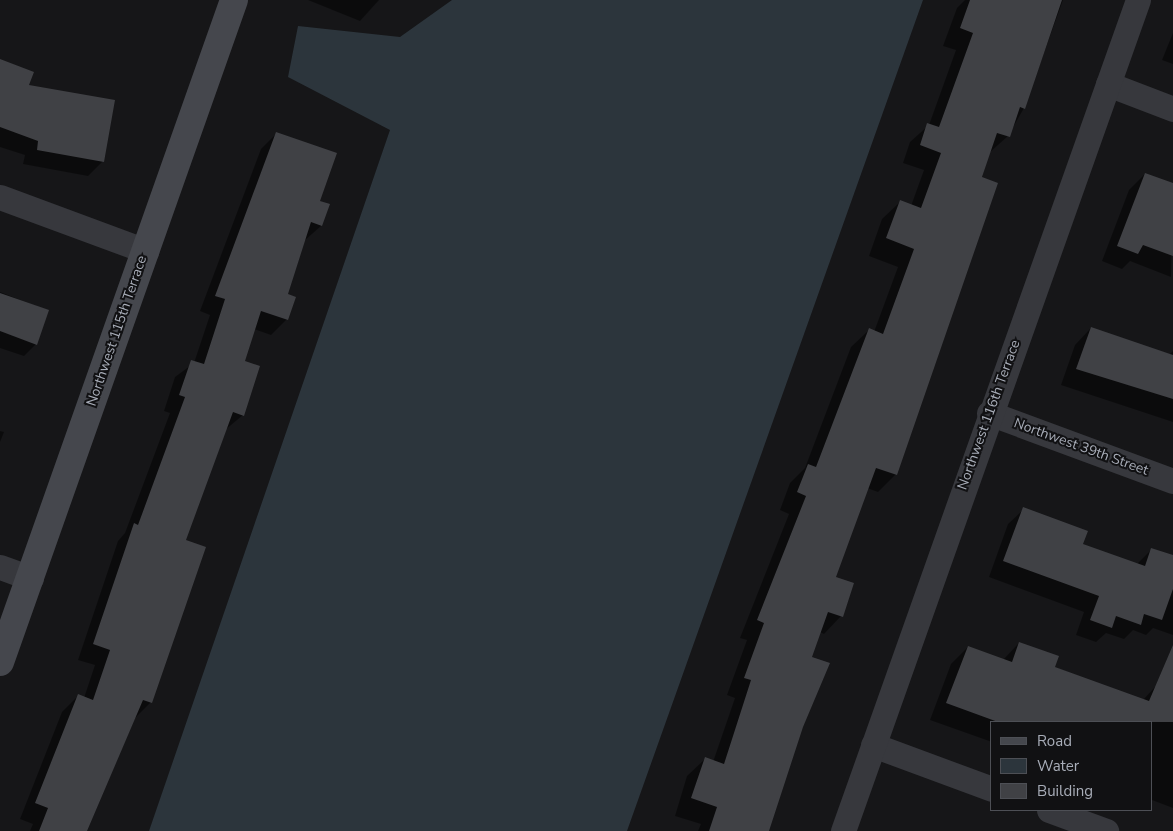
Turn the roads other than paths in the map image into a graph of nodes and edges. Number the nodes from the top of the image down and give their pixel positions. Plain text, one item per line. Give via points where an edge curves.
1 (234, 0) edge
2 (1138, 0) edge
3 (1108, 84) junction
4 (1173, 109) edge
5 (0, 197) edge
6 (146, 251) junction
7 (989, 413) junction
8 (1173, 481) edge
9 (0, 567) edge
10 (31, 578) junction
11 (0, 662) edge
12 (873, 745) junction
13 (990, 788) edge
14 (1052, 811) edge
15 (843, 831) edge
16 (1106, 831) edge

1 - 6 street, Northwest 115th Terrace
2 - 3 street, Northwest 116th Terrace
3 - 4 street
3 - 7 street, Northwest 116th Terrace
5 - 6 street
6 - 10 street, Northwest 115th Terrace
7 - 8 street, Northwest 39th Street
7 - 12 street, Northwest 116th Terrace
9 - 10 street
10 - 11 street, Northwest 115th Terrace
12 - 13 street
12 - 15 street, Northwest 116th Terrace
14 - 16 street

